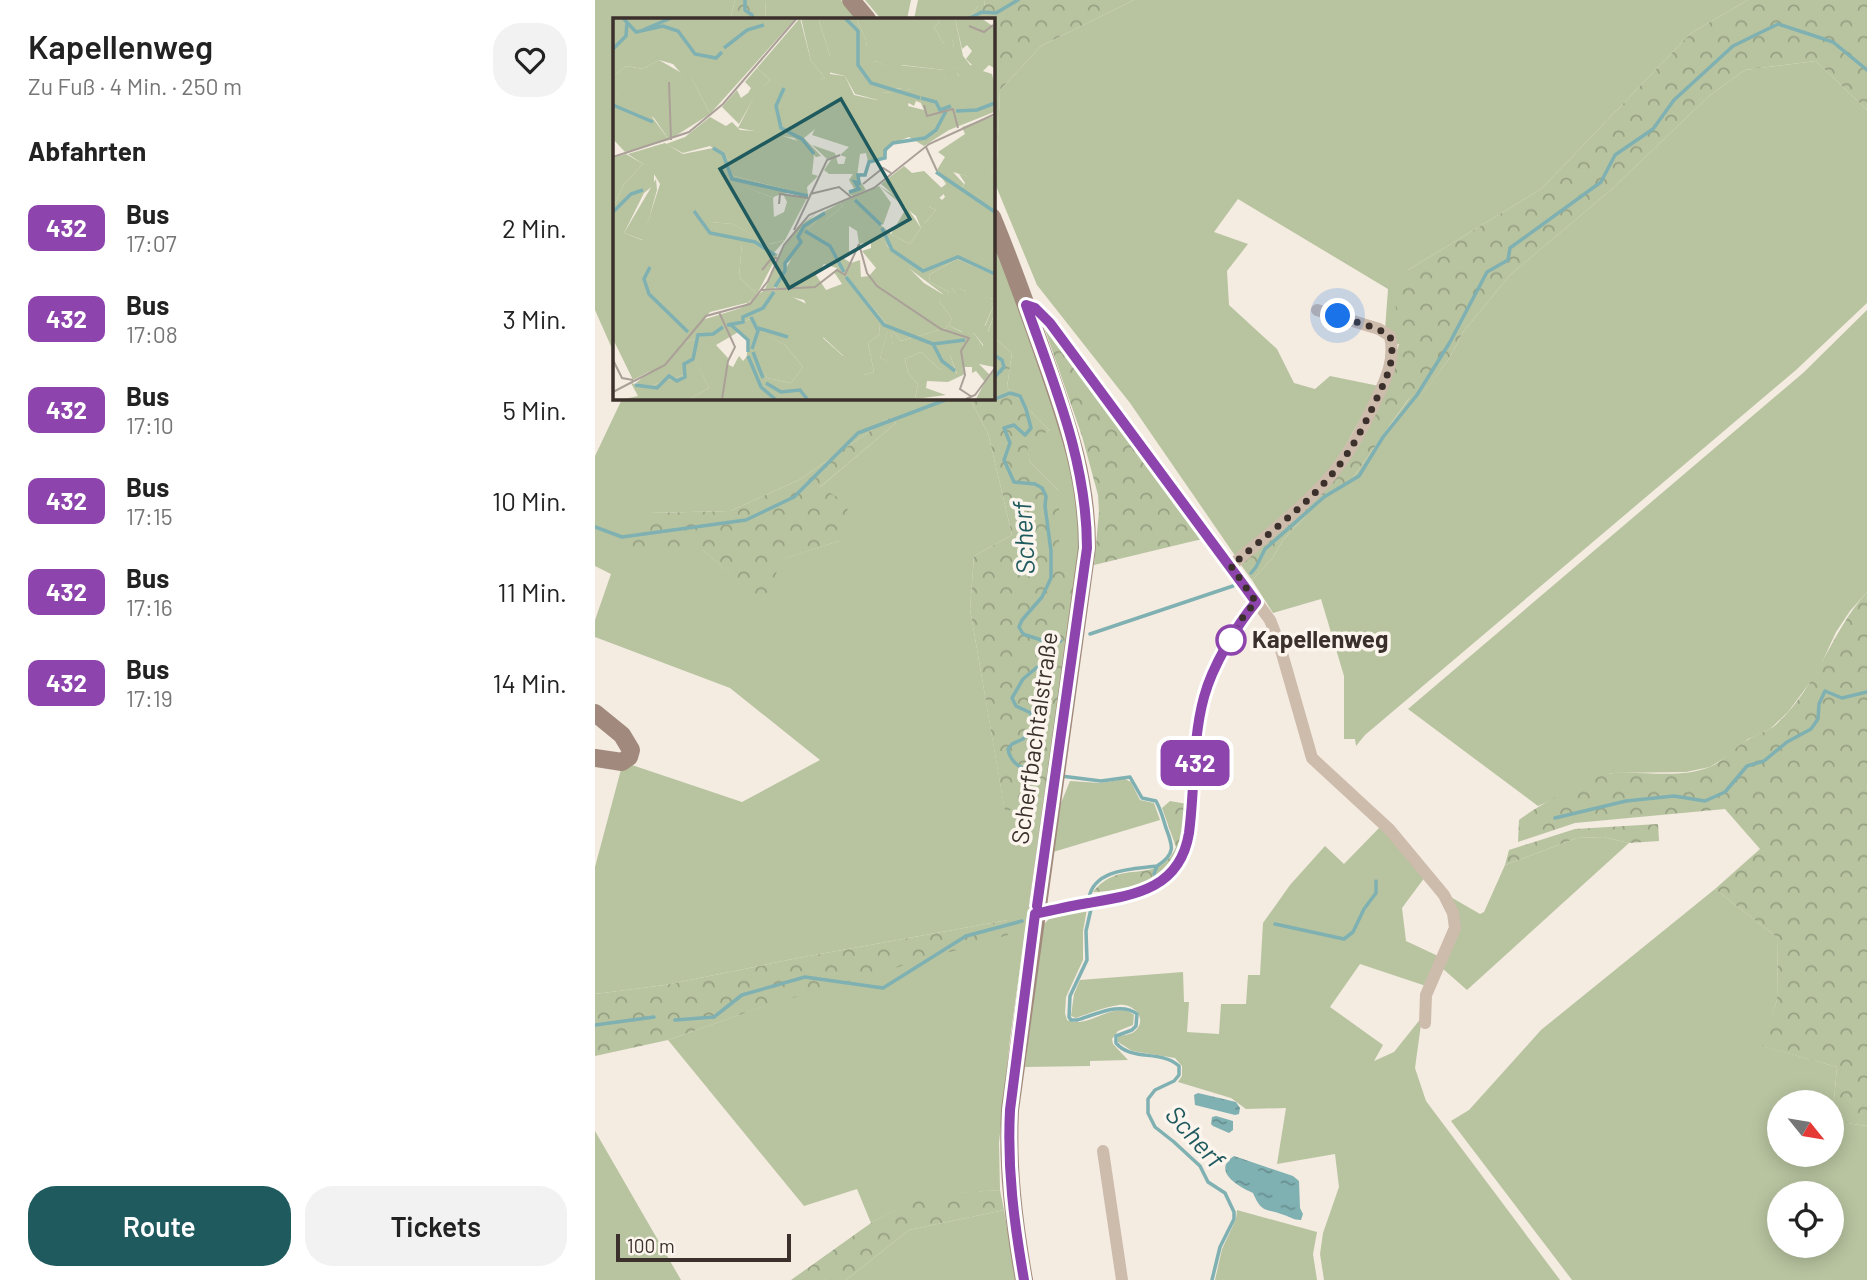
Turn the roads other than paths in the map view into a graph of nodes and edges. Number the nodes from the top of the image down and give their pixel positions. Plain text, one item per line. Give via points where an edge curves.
1 (851, 0) edge
2 (866, 18) edge
3 (994, 222) edge
4 (1026, 305) junction
5 (1317, 310) dead end
6 (1231, 566) junction
7 (1256, 602) junction
8 (595, 713) edge
9 (595, 758) edge
10 (1035, 914) junction
11 (1425, 1023) dead end
12 (1103, 1151) dead end
13 (1024, 1280) edge
14 (1122, 1280) edge

1 - 2 main road
3 - 4 main road, Scherfbachtalstraße
4 - 6 street via 1050,323
4 - 10 main road, Scherfbachtalstraße via 1078,459 1087,521 1087,548
5 - 6 street via 1390,336 1391,364 1362,431 1337,468
6 - 7 street
7 - 10 street via 1234,633 1204,697 1188,842 1178,864 1162,881 1140,893
7 - 11 street via 1279,643 1312,758 1390,830 1444,895 1453,913 1455,928 1426,995
8 - 9 main road via 622,735 631,750 622,762
10 - 13 main road, Scherfbachtalstraße via 1008,1142 1012,1208
12 - 14 street

